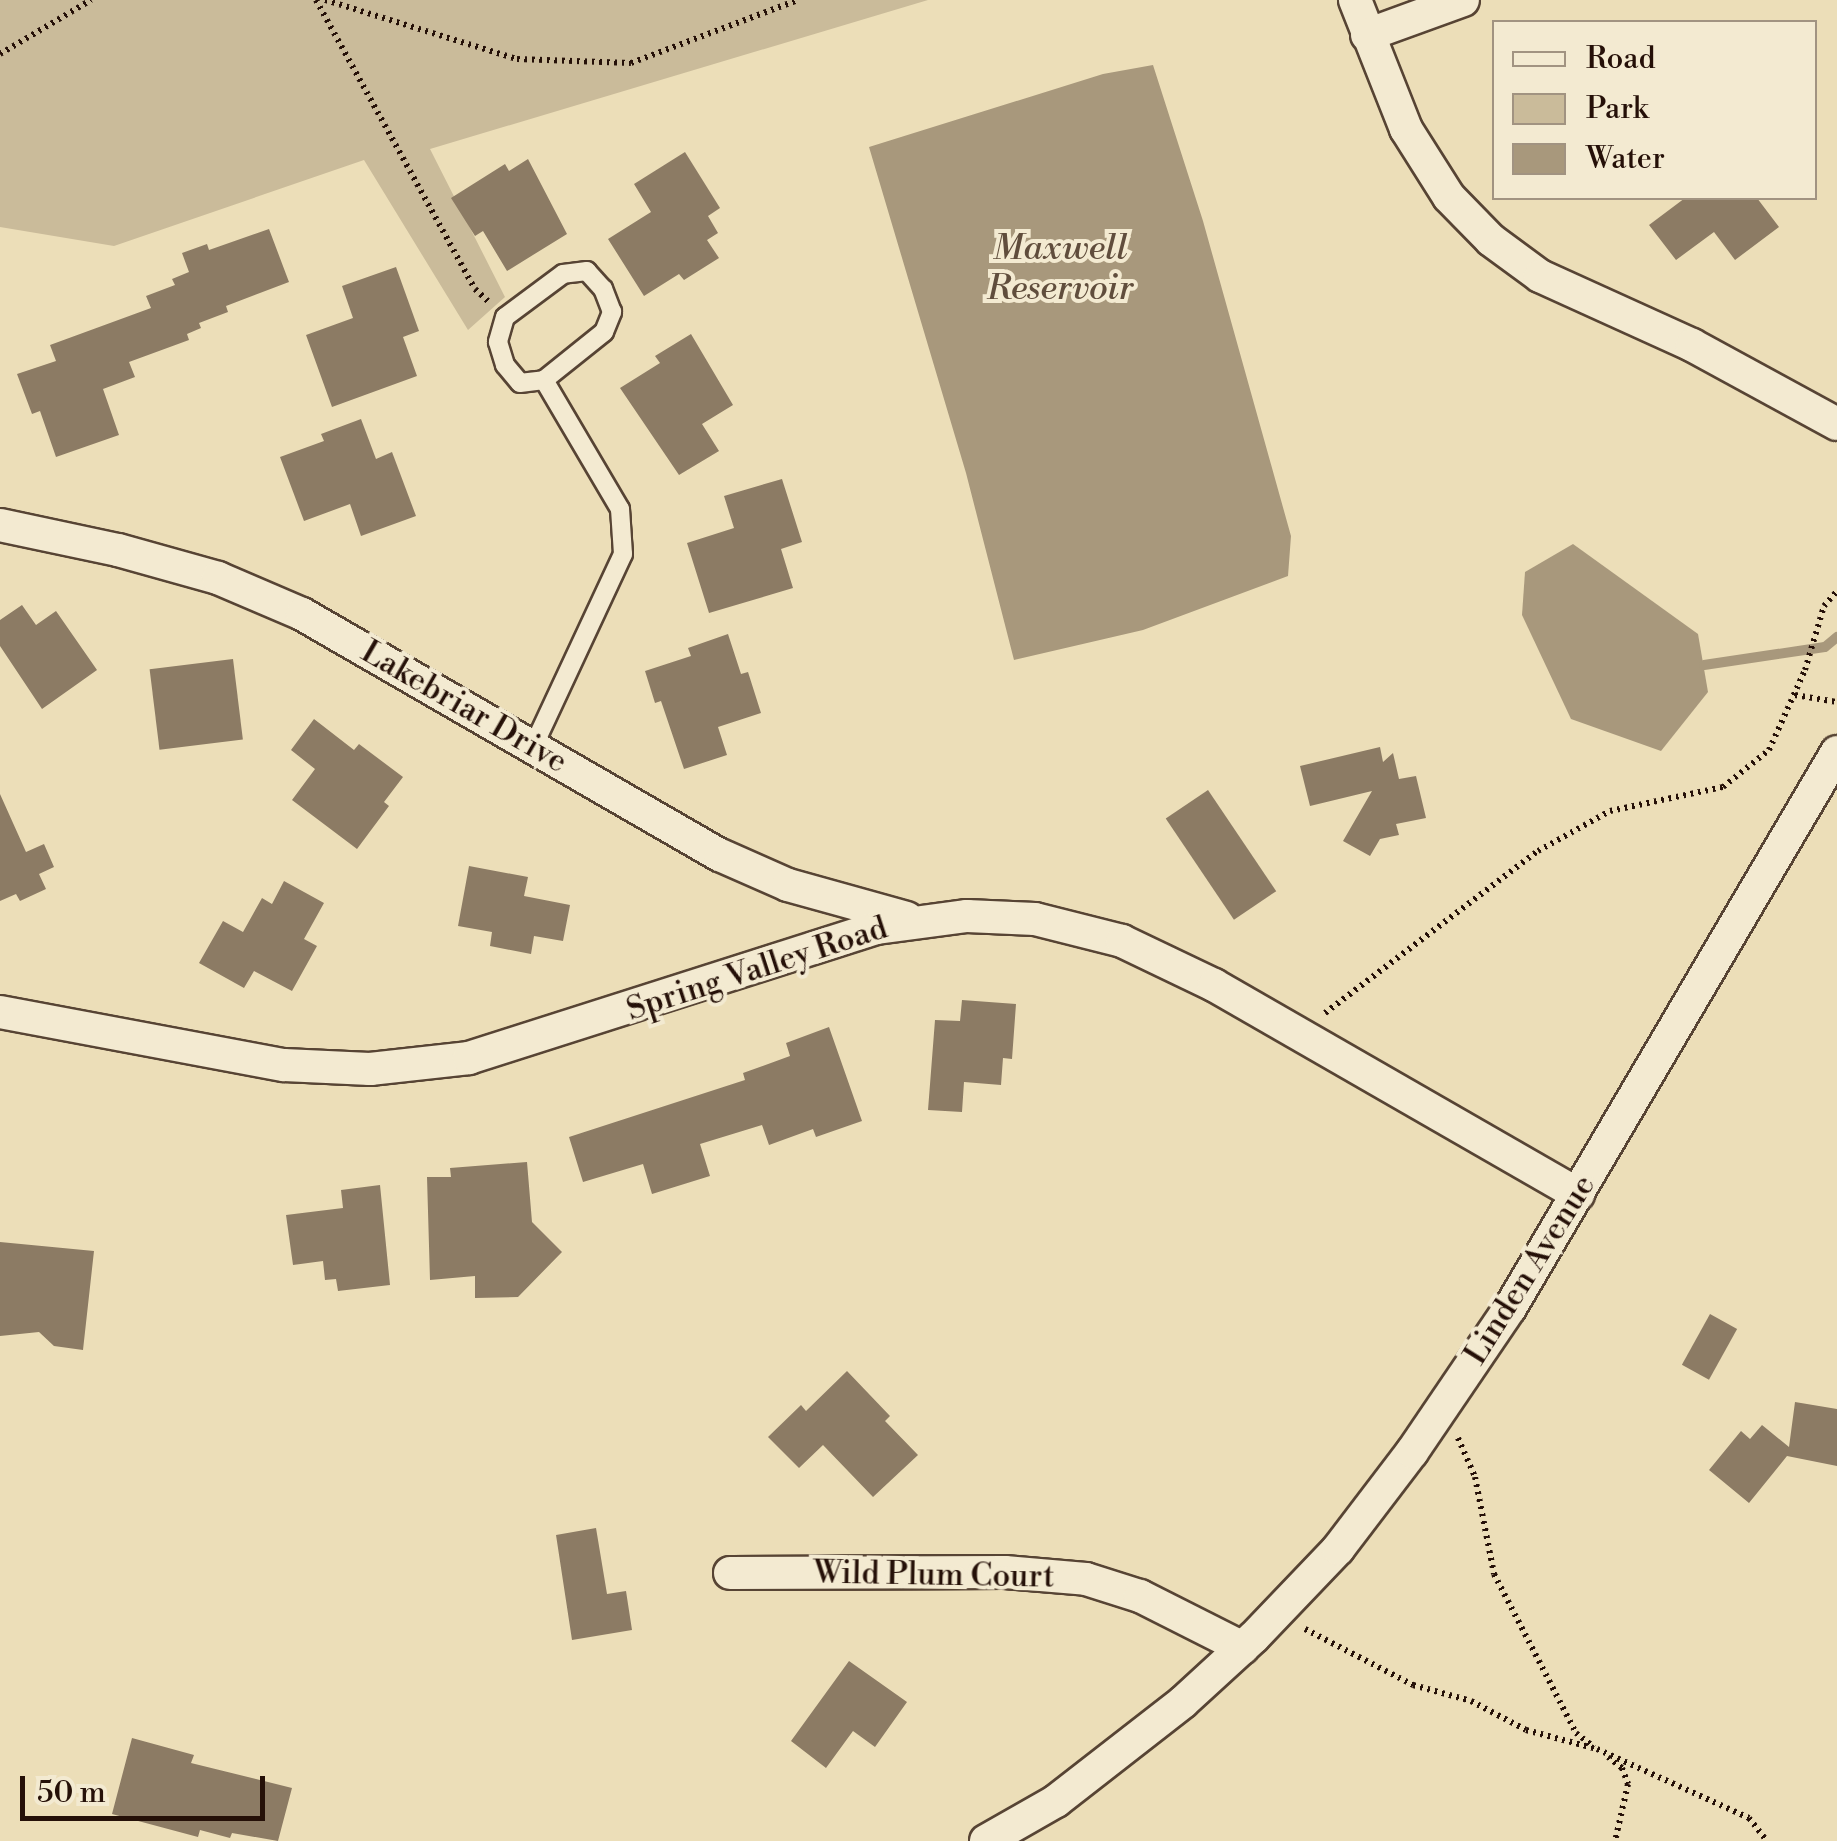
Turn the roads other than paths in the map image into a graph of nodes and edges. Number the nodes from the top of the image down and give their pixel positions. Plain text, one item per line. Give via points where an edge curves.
1 (1355, 0) edge
2 (1463, 0) edge
3 (1367, 34) junction
4 (544, 380) junction
5 (1837, 424) edge
6 (0, 524) edge
7 (533, 748) junction
8 (1837, 752) edge
9 (916, 920) junction
10 (0, 1012) edge
11 (1578, 1194) junction
12 (730, 1573) dead end
13 (1242, 1648) junction
14 (986, 1841) edge

1 - 3 street
2 - 3 street
3 - 5 street via 1406,128 1449,197 1491,240 1540,276 1692,345
4 - 4 lane via 604,332 612,312 587,270 563,274 505,317 498,342 505,366 520,384
4 - 7 lane via 620,509 622,554
6 - 7 street, Lakebriar Drive via 234,585 302,614
7 - 9 street, Lakebriar Drive via 720,855 788,886
8 - 11 street, Linden Avenue
9 - 10 street, Spring Valley Road via 469,1058 370,1069 284,1065
9 - 11 street, Spring Valley Road via 1035,920 1122,941 1214,985
11 - 13 street, Linden Avenue via 1444,1405 1338,1549
12 - 13 street, Wild Plum Court via 1005,1572 1086,1579 1140,1596
13 - 14 street, Linden Avenue via 1056,1801

